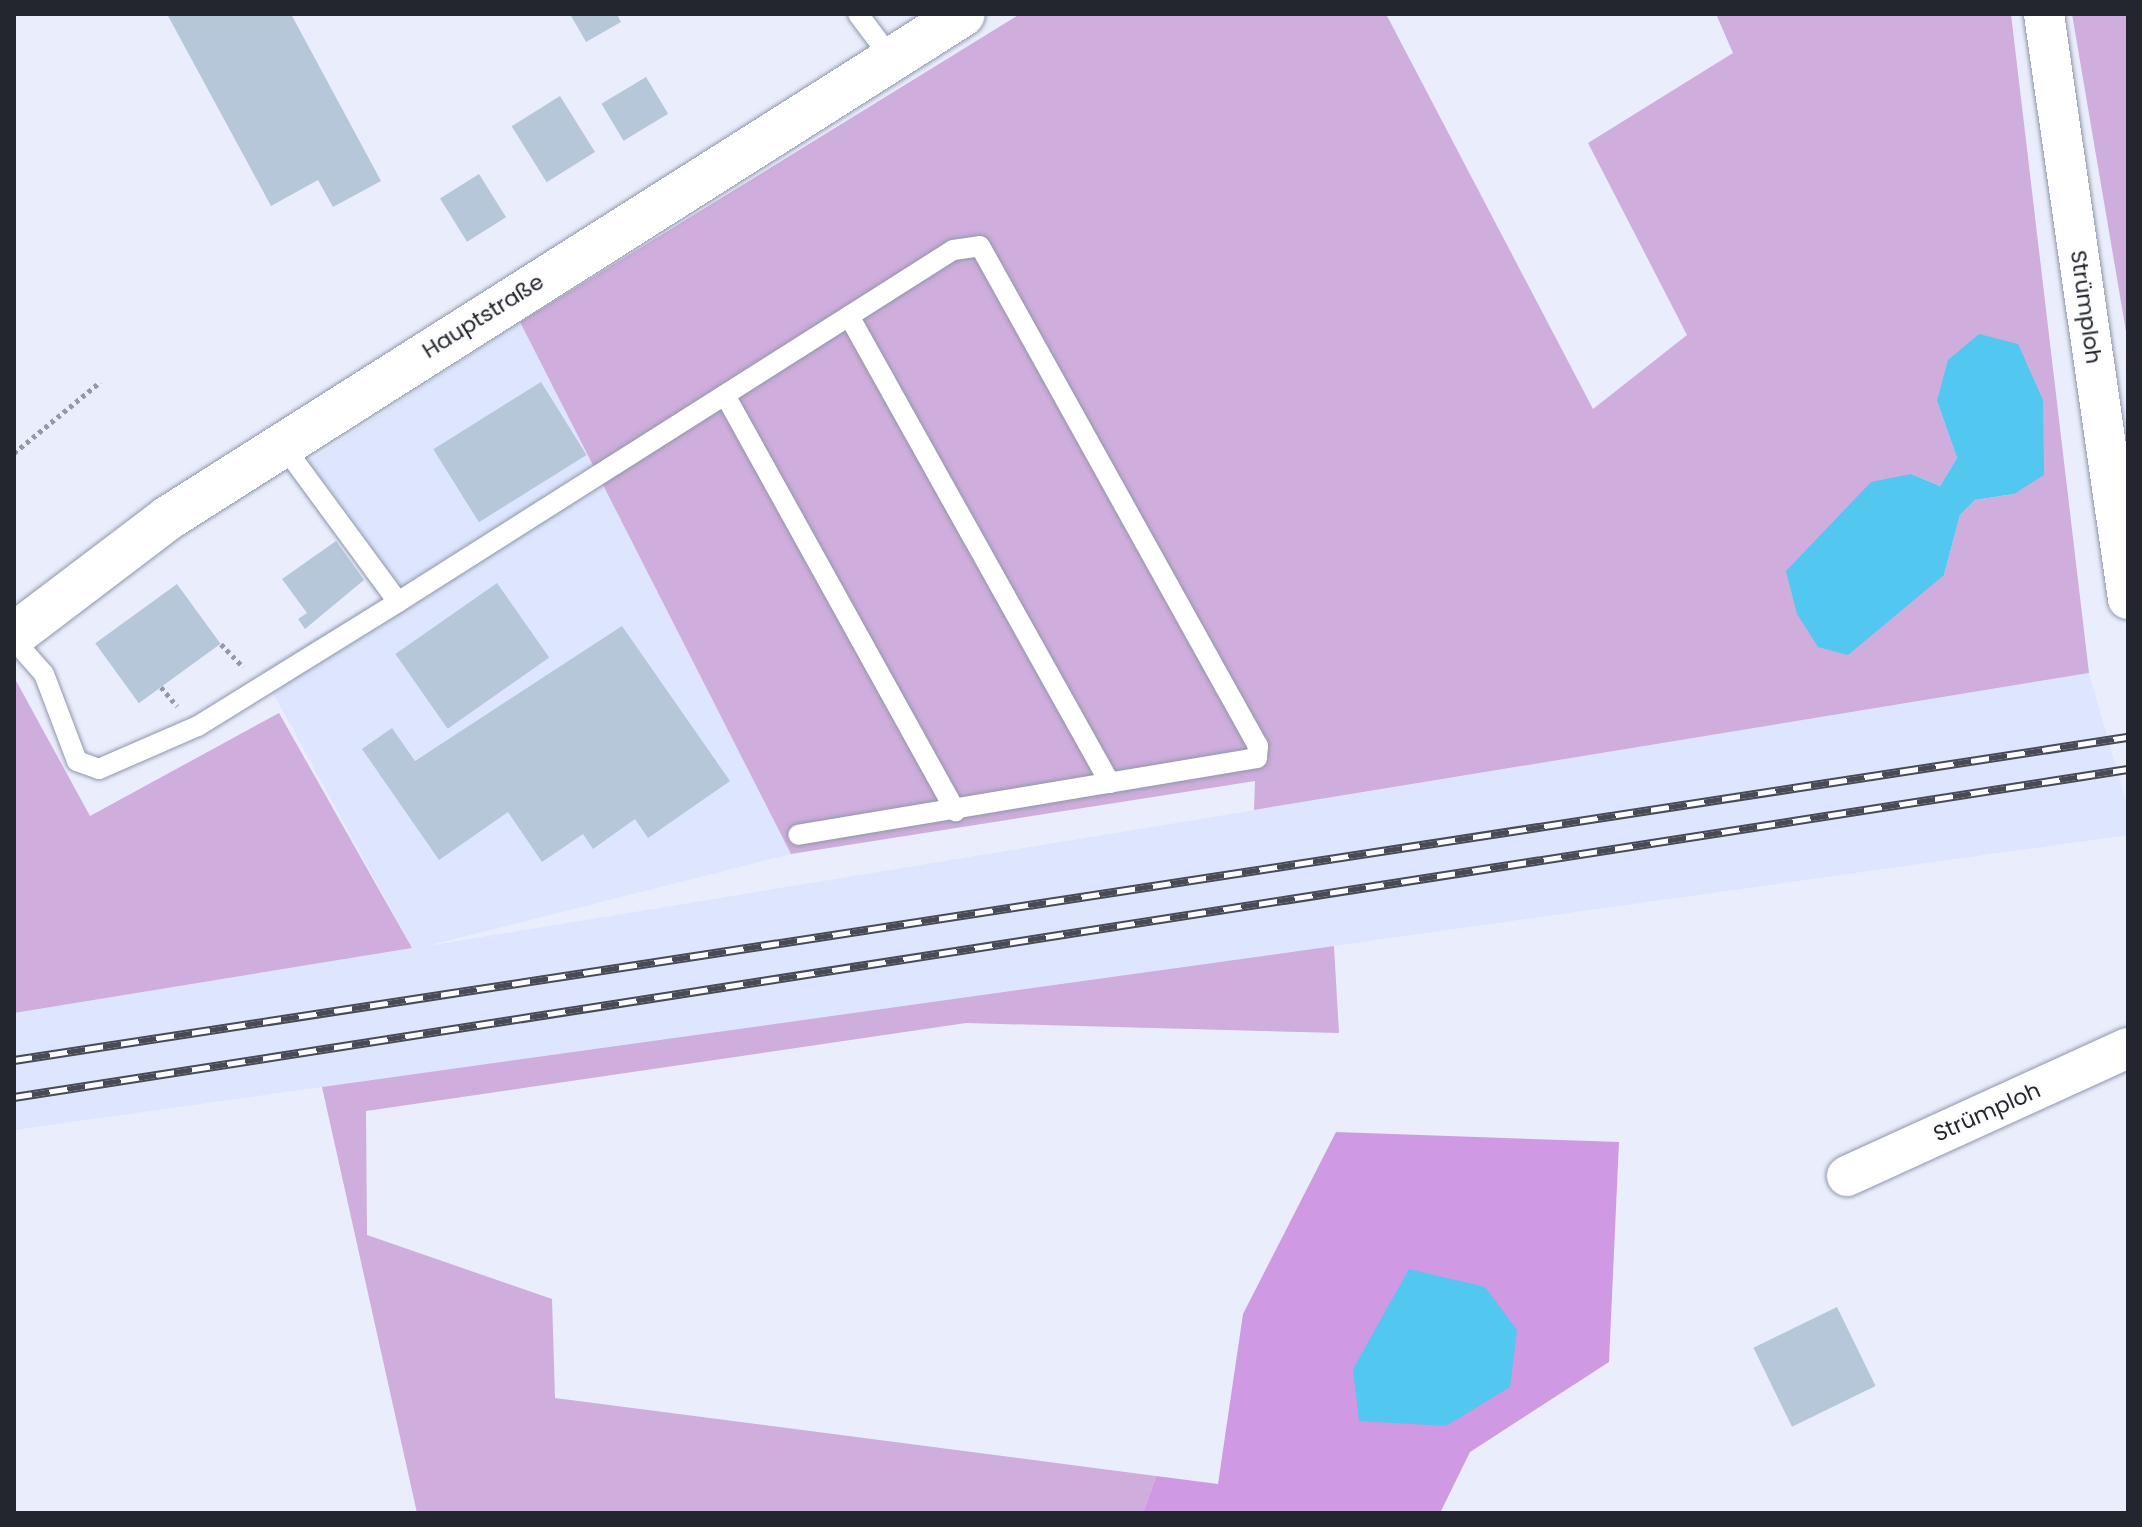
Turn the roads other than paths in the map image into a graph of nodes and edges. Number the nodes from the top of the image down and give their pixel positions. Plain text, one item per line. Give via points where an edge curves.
1 (858, 14) edge
2 (963, 14) edge
3 (2044, 14) edge
4 (891, 58) junction
5 (849, 316) junction
6 (725, 395) junction
7 (282, 444) junction
8 (2128, 599) edge
9 (398, 602) junction
10 (14, 637) edge
11 (1110, 783) junction
12 (956, 811) junction
13 (798, 835) dead end
14 (2128, 1048) edge
15 (1847, 1176) dead end

1 - 4 lane
2 - 4 main road, Hauptstraße
3 - 8 street, Strümploh
4 - 7 main road, Hauptstraße
5 - 6 lane
5 - 11 lane
5 - 11 lane via 953,250 980,246 1258,746 1257,758
6 - 9 lane
6 - 12 lane
7 - 9 lane
7 - 10 main road, Hauptstraße
9 - 10 lane via 198,726 99,769 77,761 44,674
11 - 12 lane
12 - 13 lane
14 - 15 street, Strümploh

